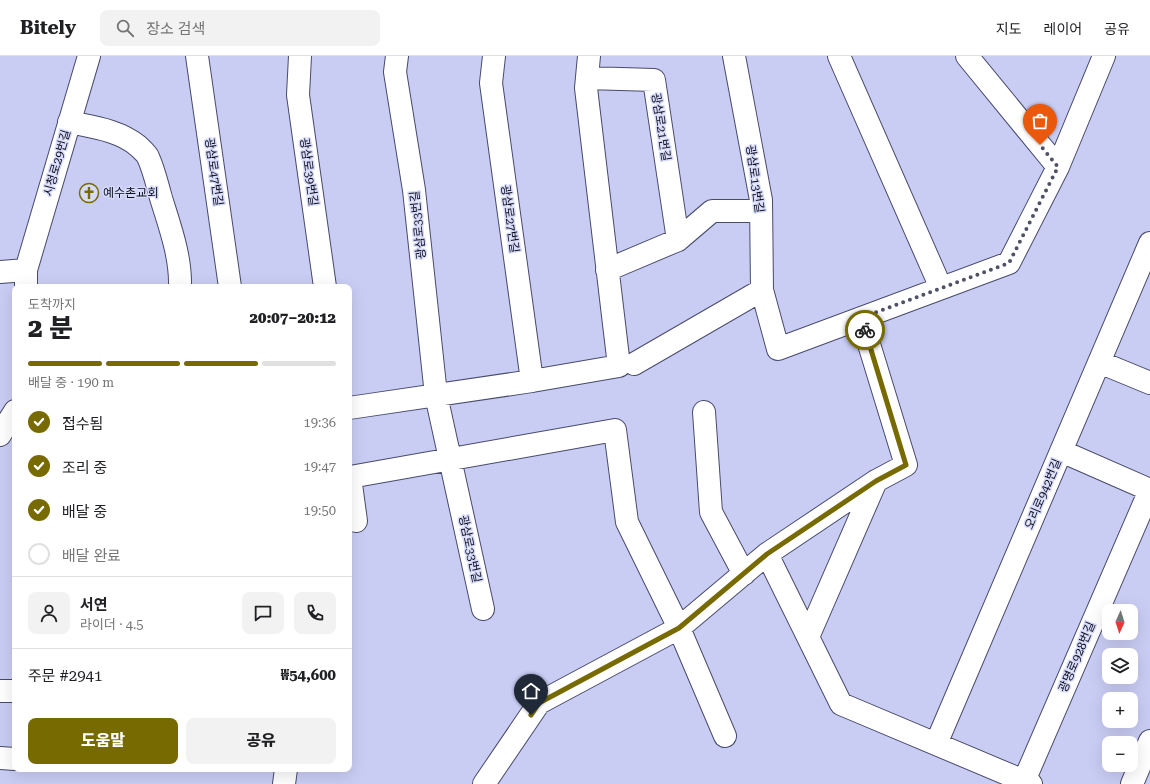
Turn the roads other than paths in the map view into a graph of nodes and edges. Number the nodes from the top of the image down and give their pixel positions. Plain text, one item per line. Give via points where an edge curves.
1 (89, 56) edge
2 (197, 56) edge
3 (300, 56) edge
4 (397, 56) edge
5 (494, 56) edge
6 (589, 56) edge
7 (734, 56) edge
8 (839, 56) edge
9 (967, 56) edge
10 (1104, 56) edge
11 (587, 78) junction
12 (69, 122) junction
13 (1058, 167) junction
14 (761, 211) junction
15 (678, 240) junction
16 (1150, 243) edge
17 (607, 270) junction
18 (0, 272) edge
19 (26, 279) edge
20 (180, 284) edge
21 (230, 284) edge
22 (325, 284) edge
23 (941, 288) junction
24 (762, 290) junction
25 (861, 318) junction
26 (1099, 362) junction
27 (626, 365) junction
28 (532, 381) junction
29 (1150, 383) edge
30 (436, 395) junction
31 (352, 408) edge
32 (704, 412) dead end
33 (12, 416) edge
34 (0, 435) edge
35 (1061, 451) junction
36 (450, 459) junction
37 (352, 477) edge
38 (876, 481) junction
39 (1150, 490) edge
40 (352, 492) edge
41 (356, 521) dead end
42 (767, 554) junction
43 (744, 574) junction
44 (483, 608) dead end
45 (679, 628) junction
46 (808, 637) junction
47 (0, 691) edge
48 (12, 691) edge
49 (725, 736) dead end
50 (1150, 741) edge
51 (936, 744) junction
52 (0, 758) edge
53 (12, 759) edge
54 (286, 772) edge
55 (1027, 782) edge
56 (284, 784) edge
57 (484, 784) edge
58 (1132, 784) edge

1 - 12 street, 시청로29번길
2 - 21 street, 광삼로47번길
3 - 22 street, 광삼로39번길 via 298,95
4 - 30 street, 광삼로33번길 via 395,72 414,190
5 - 28 street, 광삼로27번길 via 491,83
6 - 11 street
7 - 14 street, 광삼로13번길
8 - 23 street
9 - 13 street
10 - 13 street
11 - 15 street, 광삼로21번길 via 654,80
11 - 17 street via 586,88
12 - 19 street, 시청로29번길
12 - 20 street via 127,138 148,156 172,234
13 - 23 street via 1009,263
14 - 15 street via 712,211
14 - 24 street, 광삼로13번길
15 - 17 street
16 - 26 street, 오리로942번길
17 - 27 street
18 - 19 street, 시청로29번길
23 - 25 street
24 - 25 street, 광삼로13번길 via 778,349
24 - 27 street
25 - 38 street via 906,465
26 - 29 street
26 - 35 street, 오리로942번길
27 - 28 street
28 - 30 street
30 - 31 street
30 - 36 street, 광삼로33번길
32 - 43 street via 711,512
33 - 34 street
35 - 39 street, 광명로928번길
35 - 51 street, 오리로942번길
36 - 37 street
36 - 44 street, 광삼로33번길
36 - 45 street via 615,430 627,522
38 - 42 street
38 - 46 street
39 - 55 street, 광명로928번길
40 - 41 street
42 - 43 street
42 - 46 street
43 - 45 street
45 - 49 street
45 - 57 street via 539,703
46 - 51 street, 광명로928번길 via 841,704
47 - 48 street
50 - 58 street
51 - 55 street, 광명로928번길
52 - 53 street
54 - 56 street

